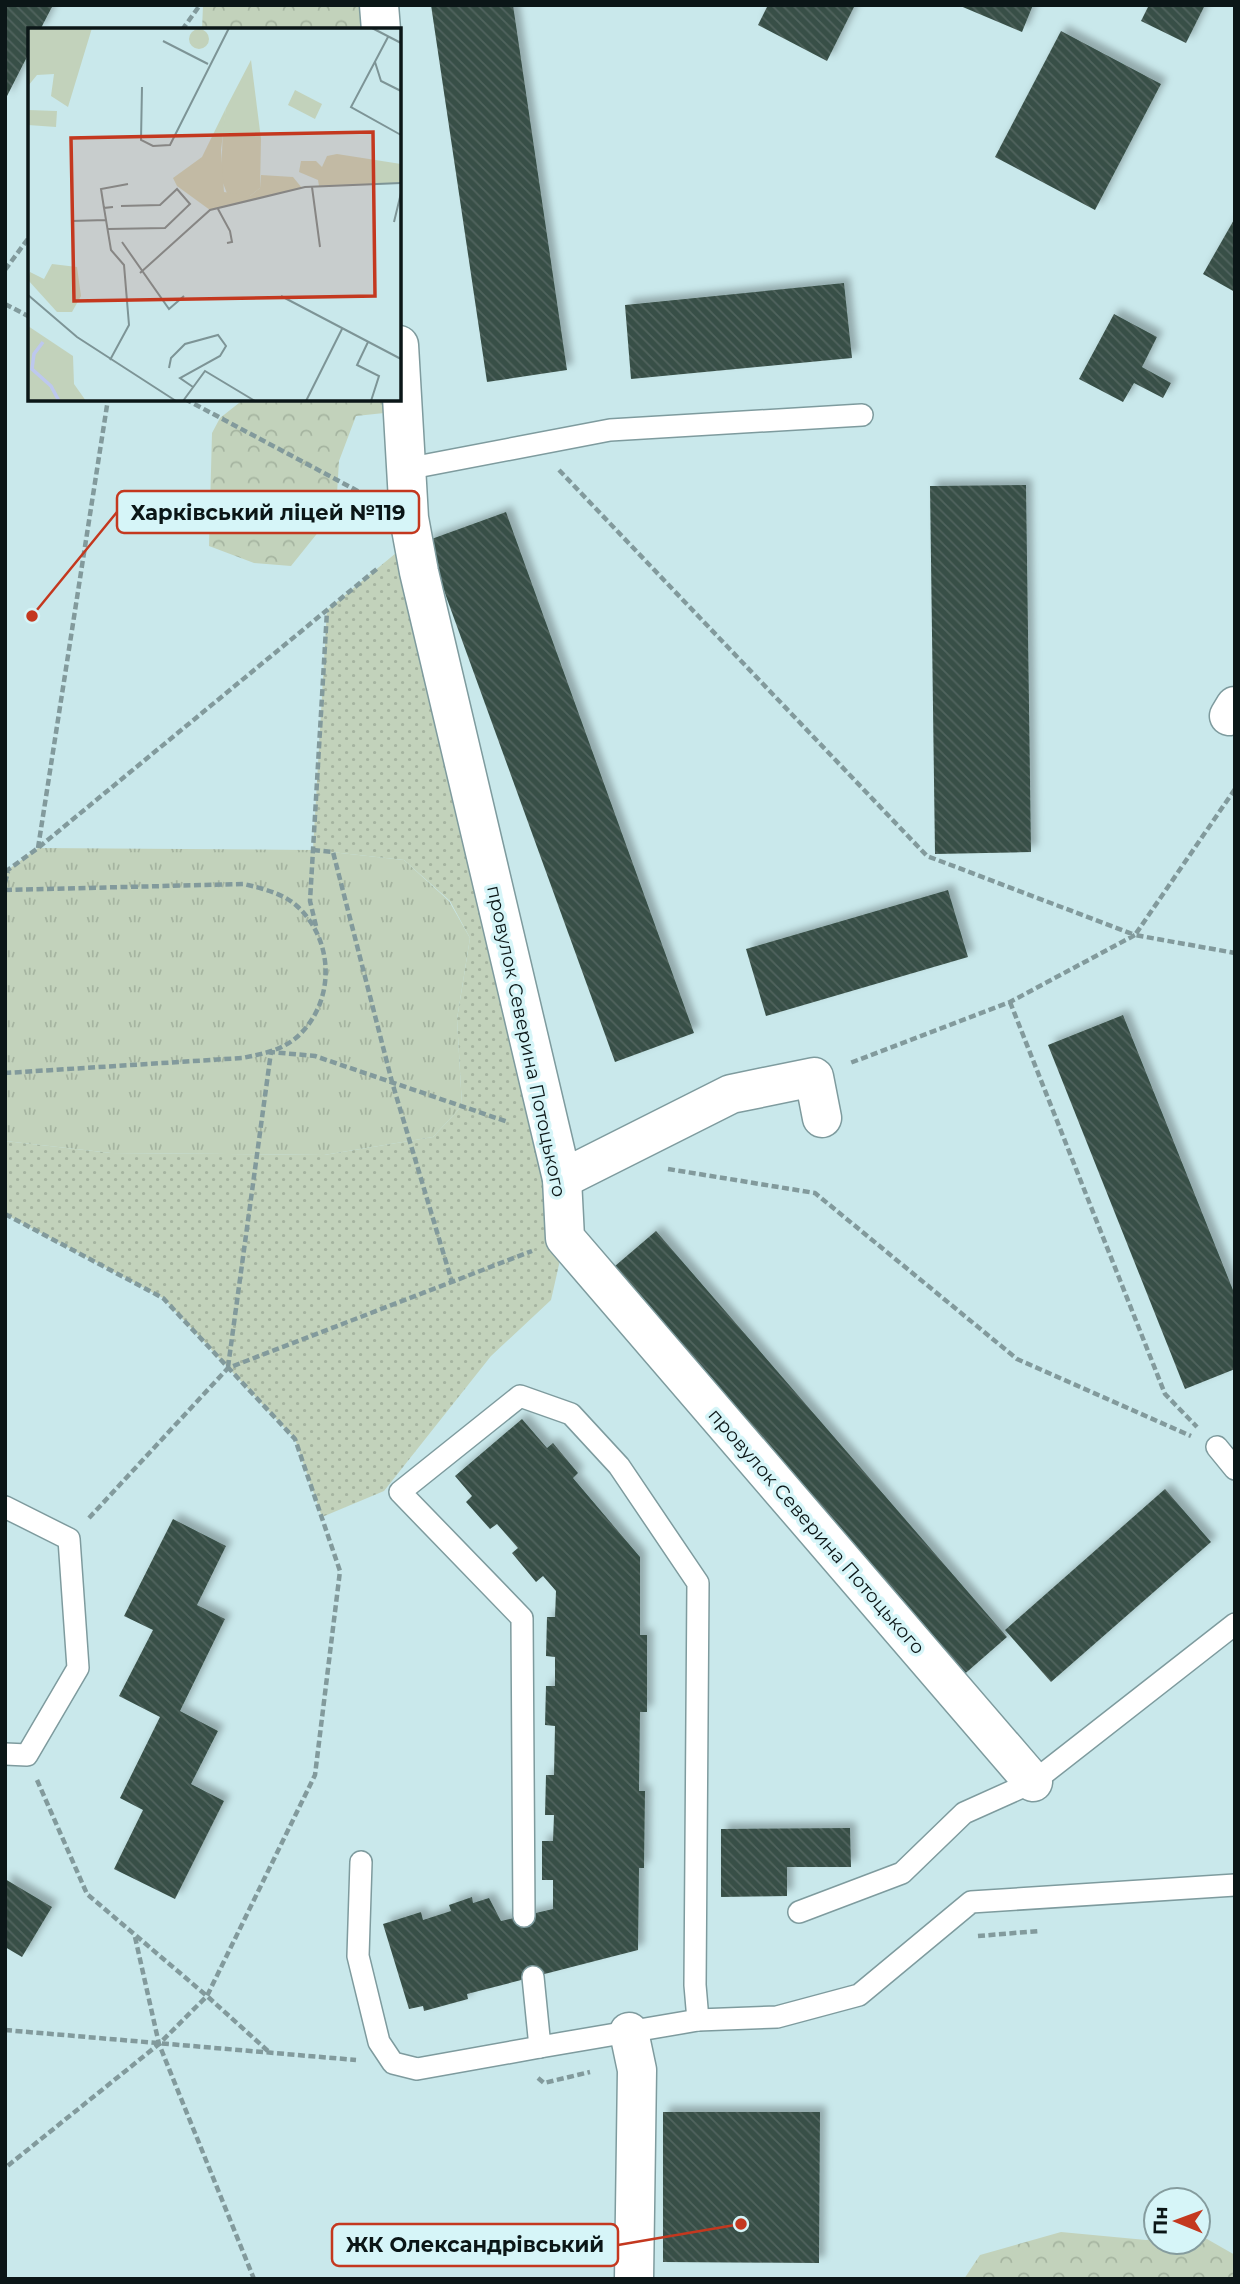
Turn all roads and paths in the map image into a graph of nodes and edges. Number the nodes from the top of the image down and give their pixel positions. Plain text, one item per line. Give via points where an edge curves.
1 (200, 5) edge
2 (380, 5) edge
3 (183, 28) edge
4 (381, 28) edge
5 (28, 239) edge
6 (5, 270) edge
7 (5, 304) edge
8 (28, 316) edge
9 (401, 380) edge
10 (108, 401) edge
11 (188, 401) edge
12 (862, 415) dead end
13 (534, 444) junction
14 (406, 469) junction
15 (411, 529) junction
16 (327, 610) junction
17 (1235, 789) edge
18 (38, 848) junction
19 (313, 850) junction
20 (7, 872) edge
21 (5, 883) edge
22 (5, 890) edge
23 (316, 930) junction
24 (1135, 935) junction
25 (1235, 953) edge
26 (1010, 1002) junction
27 (271, 1052) junction
28 (5, 1073) edge
29 (814, 1077) junction
30 (392, 1082) junction
31 (822, 1118) dead end
32 (552, 1137) junction
33 (602, 1159) junction
34 (562, 1179) junction
35 (5, 1214) edge
36 (565, 1238) junction
37 (452, 1282) junction
38 (228, 1368) junction
39 (1217, 1447) junction
40 (1235, 1469) edge
41 (5, 1507) edge
42 (69, 1539) junction
43 (1235, 1624) edge
44 (16, 1754) edge
45 (1032, 1782) junction
46 (361, 1862) dead end
47 (1235, 1885) edge
48 (799, 1912) dead end
49 (524, 1916) dead end
50 (135, 1936) junction
51 (533, 1978) dead end
52 (207, 1996) junction
53 (698, 2020) junction
54 (5, 2030) edge
55 (629, 2032) junction
56 (159, 2043) junction
57 (540, 2047) junction
58 (270, 2053) dead end
59 (5, 2168) edge
60 (254, 2279) edge
61 (634, 2279) edge

1 - 3 path
2 - 4 street
5 - 6 path
7 - 8 path
9 - 14 street, провулок Северина Потоцького
10 - 18 path
11 - 15 path
12 - 13 lane via 610,430
13 - 14 lane
13 - 24 path via 928,856
14 - 15 street, провулок Северина Потоцького
15 - 16 path
15 - 32 street, провулок Северина Потоцького
16 - 18 path
16 - 19 path
17 - 24 path
18 - 20 path
19 - 23 path via 310,901
19 - 30 path via 333,852
20 - 21 path
22 - 23 path via 244,884 273,891 298,906
23 - 27 path via 326,958 325,987 315,1015 296,1038
24 - 25 path
24 - 26 path
26 - 29 path
26 - 39 path via 1165,1394
27 - 28 path via 242,1058
27 - 30 path via 315,1056
27 - 38 path
29 - 31 street
29 - 33 street via 731,1094
30 - 32 path
30 - 37 path
32 - 34 street, провулок Северина Потоцького
33 - 34 street
33 - 39 path via 815,1193 1017,1359
34 - 36 street, провулок Северина Потоцького
35 - 38 path via 163,1298
36 - 37 path
36 - 45 street, провулок Северина Потоцького
37 - 38 path
38 - 42 path
38 - 52 path via 295,1440 340,1571 315,1775
39 - 40 lane
41 - 42 lane
42 - 44 lane via 78,1668
43 - 45 lane
44 - 50 path via 87,1894
45 - 48 lane via 964,1813 902,1873
46 - 57 lane via 358,1956 379,2042 393,2063 416,2069
47 - 53 lane via 971,1902 859,1995 777,2017
49 - 53 lane via 523,1618 400,1492 520,1395 571,1414 619,1466 698,1583
50 - 52 path
50 - 56 path
51 - 57 lane
52 - 56 path
52 - 58 path
53 - 55 lane
54 - 56 path
55 - 57 lane
55 - 61 street via 637,2070
56 - 59 path
56 - 60 path

